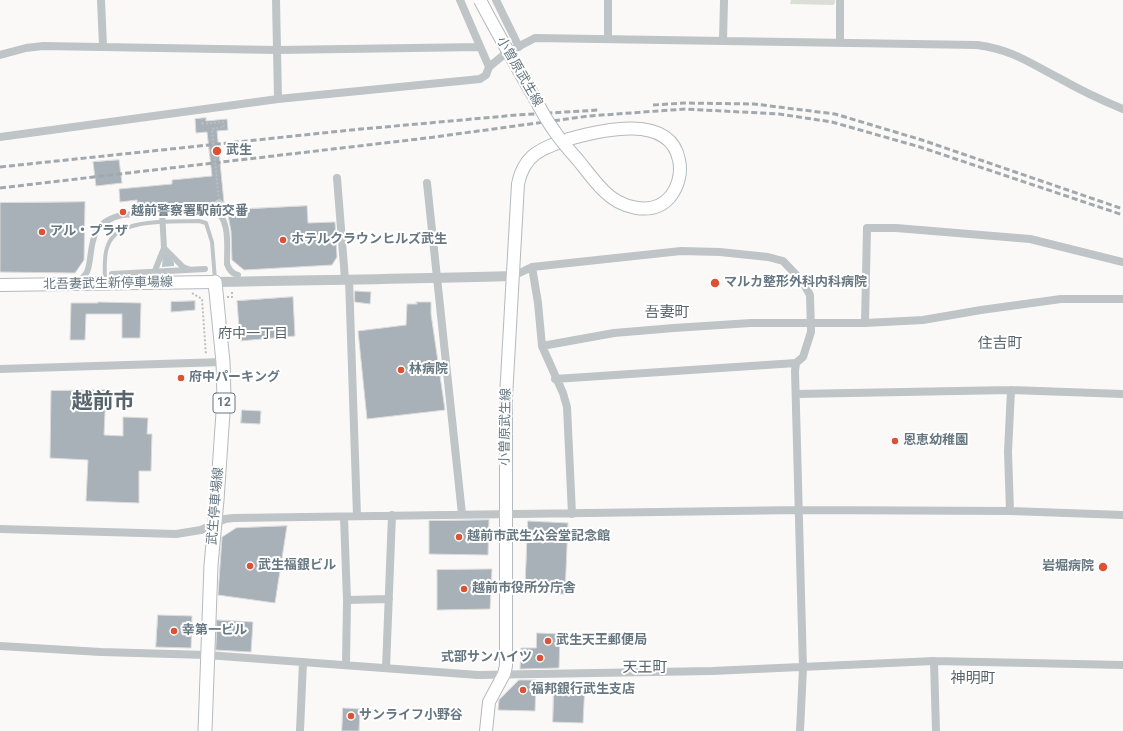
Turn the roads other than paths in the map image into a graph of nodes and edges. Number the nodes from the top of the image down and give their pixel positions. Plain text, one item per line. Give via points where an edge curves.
1 (101, 0) edge
2 (276, 0) edge
3 (460, 0) edge
4 (480, 0) edge
5 (496, 0) edge
6 (608, 0) edge
7 (724, 0) edge
8 (840, 0) edge
9 (608, 39) junction
10 (723, 41) junction
11 (840, 42) junction
12 (103, 46) junction
13 (480, 47) junction
14 (518, 47) junction
15 (277, 50) junction
16 (0, 55) edge
17 (489, 67) junction
18 (278, 98) junction
19 (1123, 109) edge
20 (0, 137) edge
21 (337, 178) dead end
22 (426, 184) dead end
23 (219, 203) road end
24 (162, 212) junction
25 (219, 213) junction
26 (162, 222) junction
27 (164, 248) junction
28 (1123, 262) edge
29 (532, 267) junction
30 (205, 269) dead end
31 (192, 270) junction
32 (154, 273) junction
33 (112, 274) dead end
34 (238, 275) dead end
35 (513, 276) junction
36 (347, 279) junction
37 (436, 279) junction
38 (78, 280) dead end
39 (215, 282) junction
40 (105, 285) junction
41 (0, 286) edge
42 (1123, 299) edge
43 (811, 322) junction
44 (865, 323) junction
45 (542, 346) junction
46 (223, 362) junction
47 (796, 363) junction
48 (0, 369) edge
49 (555, 379) junction
50 (1011, 390) junction
51 (796, 394) junction
52 (1123, 394) edge
53 (800, 510) junction
54 (1010, 510) junction
55 (462, 514) junction
56 (506, 514) junction
57 (572, 514) junction
58 (392, 515) junction
59 (1123, 515) edge
60 (357, 516) junction
61 (344, 517) junction
62 (215, 524) junction
63 (0, 529) edge
64 (389, 599) junction
65 (347, 600) junction
66 (0, 646) edge
67 (207, 655) junction
68 (934, 661) junction
69 (303, 662) junction
70 (346, 665) junction
71 (1123, 665) edge
72 (386, 668) junction
73 (803, 668) junction
74 (504, 674) junction
75 (205, 731) edge
76 (300, 731) edge
77 (486, 731) edge
78 (800, 731) edge
79 (936, 731) edge

1 - 12 street
2 - 15 street
3 - 13 street
4 - 35 main road, 小曽原武生線, bridge via 505,49 553,130 603,191 626,205 644,209 664,202 672,194 680,170 677,153 668,138 645,130 624,129 588,133 569,139 538,151 527,160 520,174 516,195
5 - 14 street
6 - 9 street
7 - 10 street
8 - 11 street
9 - 10 street
9 - 14 street via 535,38
10 - 11 street
11 - 19 street via 964,44 997,48 1013,53 1075,87
12 - 15 street
12 - 16 street via 43,46
13 - 15 street
13 - 17 street
14 - 17 street
15 - 18 street
17 - 18 street via 486,76 480,79
18 - 20 street
21 - 36 street
22 - 37 street
23 - 25 street
24 - 25 street via 211,208
24 - 26 street
24 - 38 street via 122,215 104,223 93,237 85,276
25 - 34 street via 225,222 228,268
26 - 27 street
26 - 39 lane via 206,223 212,242
26 - 40 lane via 130,226 114,234 106,253
27 - 31 street via 183,267
27 - 32 street
28 - 44 street via 1030,239 867,228
29 - 35 street
29 - 43 street via 681,251 768,257 783,262 802,281 810,295
29 - 45 street
30 - 31 street
31 - 32 street
32 - 33 street
35 - 37 street
35 - 56 main road, 小曽原武生線 via 506,397
36 - 37 street
36 - 39 street
36 - 60 street
37 - 55 street
39 - 40 main road, 北吾妻武生新停車場線
39 - 46 main road, 武生停車場線 / 12
40 - 41 main road, 北吾妻武生新停車場線
42 - 44 street via 1061,299 923,320
43 - 44 street
43 - 45 street via 614,333
43 - 47 street via 809,342 803,357
45 - 49 street
46 - 48 street
46 - 62 main road, 武生停車場線 / 12 via 224,398
47 - 49 street
47 - 51 street
49 - 57 street via 567,406
50 - 51 street
50 - 52 street
50 - 54 street via 1008,452
51 - 53 street
53 - 54 street
53 - 57 street
53 - 73 street
54 - 59 street
55 - 56 street
55 - 58 street
56 - 57 street
56 - 74 main road, 小曽原武生線
58 - 60 street
58 - 64 street
60 - 61 street
61 - 62 street via 229,518
61 - 65 street
62 - 63 street via 197,531 176,534
62 - 67 main road, 武生停車場線 / 12
64 - 65 street
64 - 72 street
65 - 70 street
66 - 67 street
67 - 69 street
67 - 75 main road, 武生停車場線 / 12
68 - 71 street
68 - 73 street
68 - 79 street
69 - 70 street
69 - 76 street
70 - 72 street
72 - 74 street
73 - 74 street
73 - 78 street
74 - 77 main road, 小曽原武生線 via 489,702

